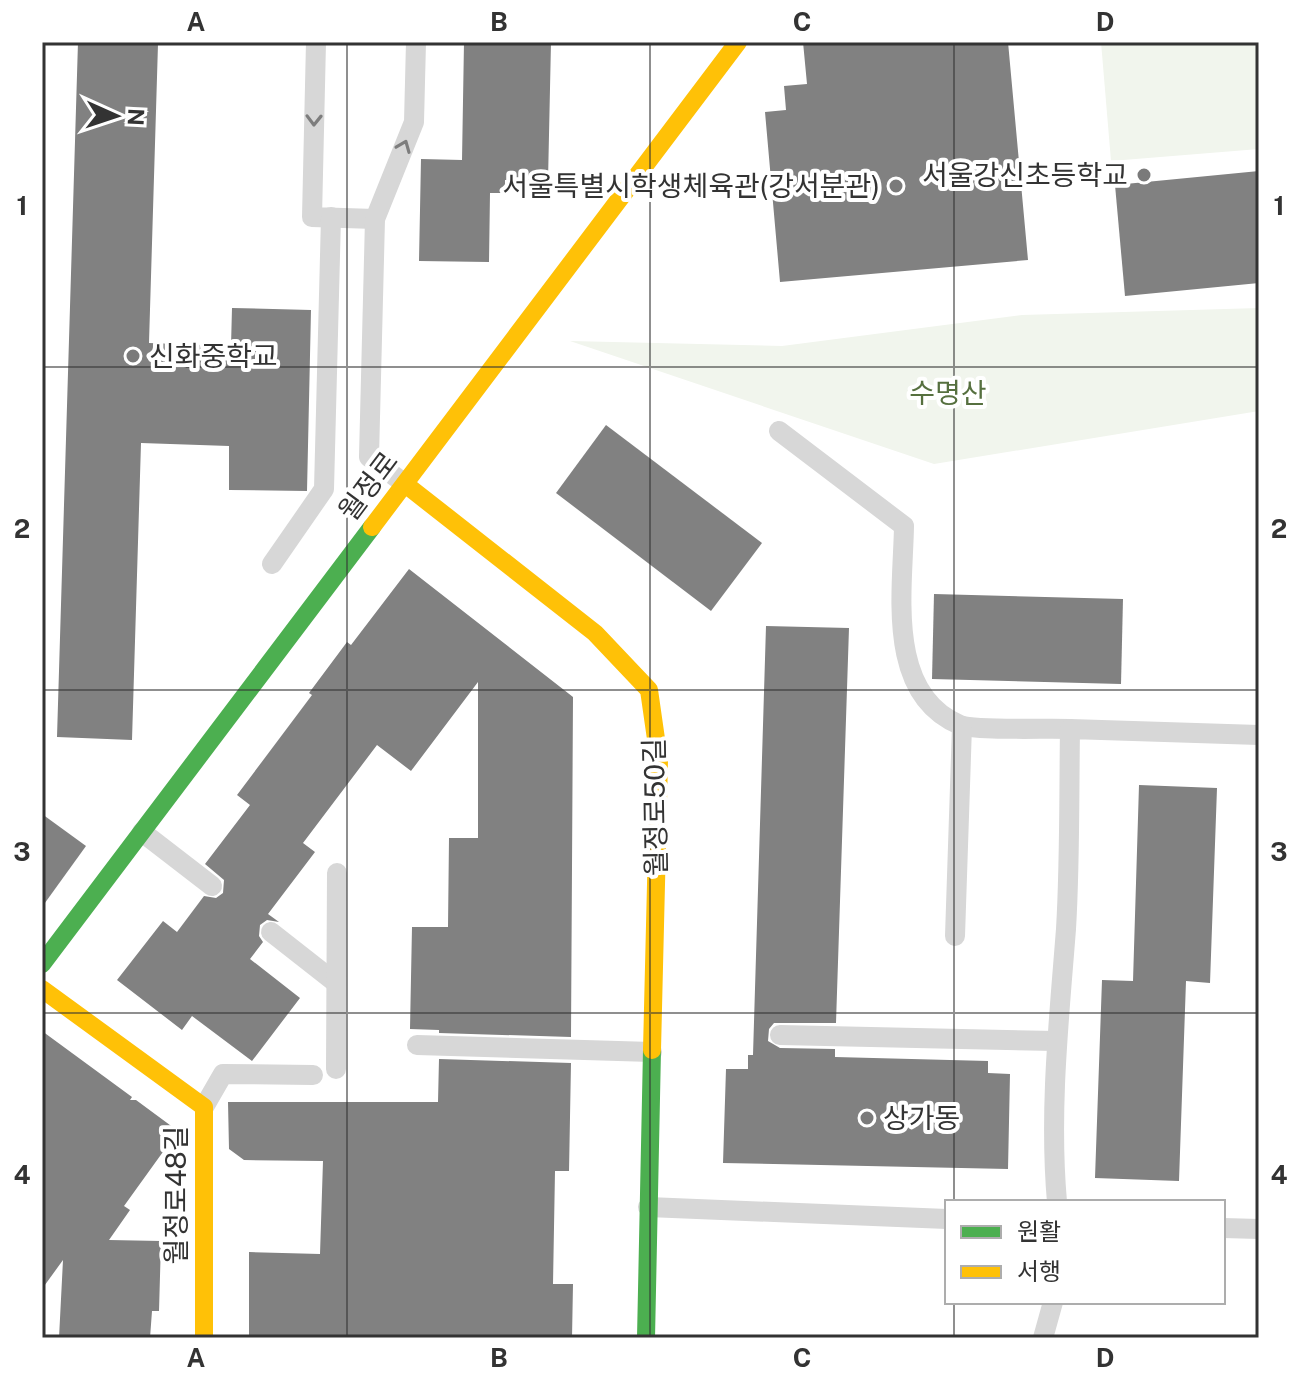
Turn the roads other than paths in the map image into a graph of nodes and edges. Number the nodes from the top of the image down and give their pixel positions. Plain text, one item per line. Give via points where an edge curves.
1 (316, 42) edge
2 (416, 42) edge
3 (738, 42) edge
4 (331, 217) junction
5 (375, 219) junction
6 (779, 431) dead end
7 (405, 484) junction
8 (272, 564) dead end
9 (962, 726) junction
10 (1070, 729) junction
11 (1259, 735) edge
12 (142, 832) junction
13 (337, 873) dead end
14 (212, 886) dead end
15 (271, 932) dead end
16 (955, 936) dead end
17 (42, 964) edge
18 (336, 983) junction
19 (42, 989) edge
20 (780, 1035) dead end
21 (1055, 1041) junction
22 (417, 1045) dead end
23 (652, 1052) junction
24 (336, 1069) dead end
25 (313, 1075) dead end
26 (204, 1107) junction
27 (1057, 1200) edge
28 (648, 1207) junction
29 (945, 1219) edge
30 (1225, 1228) edge
31 (1259, 1229) edge
32 (1052, 1304) edge
33 (204, 1338) edge
34 (646, 1338) edge
35 (1043, 1338) edge

1 -> 4 lane via 312,217
5 -> 2 lane via 414,122
3 - 7 street, 월정로
4 - 5 lane
4 - 8 lane via 324,489
5 - 7 lane via 369,457
6 - 9 lane via 904,526 901,635 911,673 931,708
7 - 12 street, 월정로
7 - 23 street, 월정로50길 via 595,633 649,690 659,760
9 - 10 lane
9 - 16 lane
10 - 11 lane
10 - 21 lane via 1066,926
12 - 14 lane
12 - 17 street, 월정로
13 - 18 lane
15 - 18 lane
18 - 24 lane
19 - 26 street, 월정로48길
20 - 21 lane
21 - 27 lane
22 - 23 lane
23 - 28 street, 월정로50길
25 - 26 lane via 223,1074
26 - 33 street, 월정로48길
28 - 29 lane
28 - 34 street, 월정로50길
30 - 31 lane
32 - 35 lane

